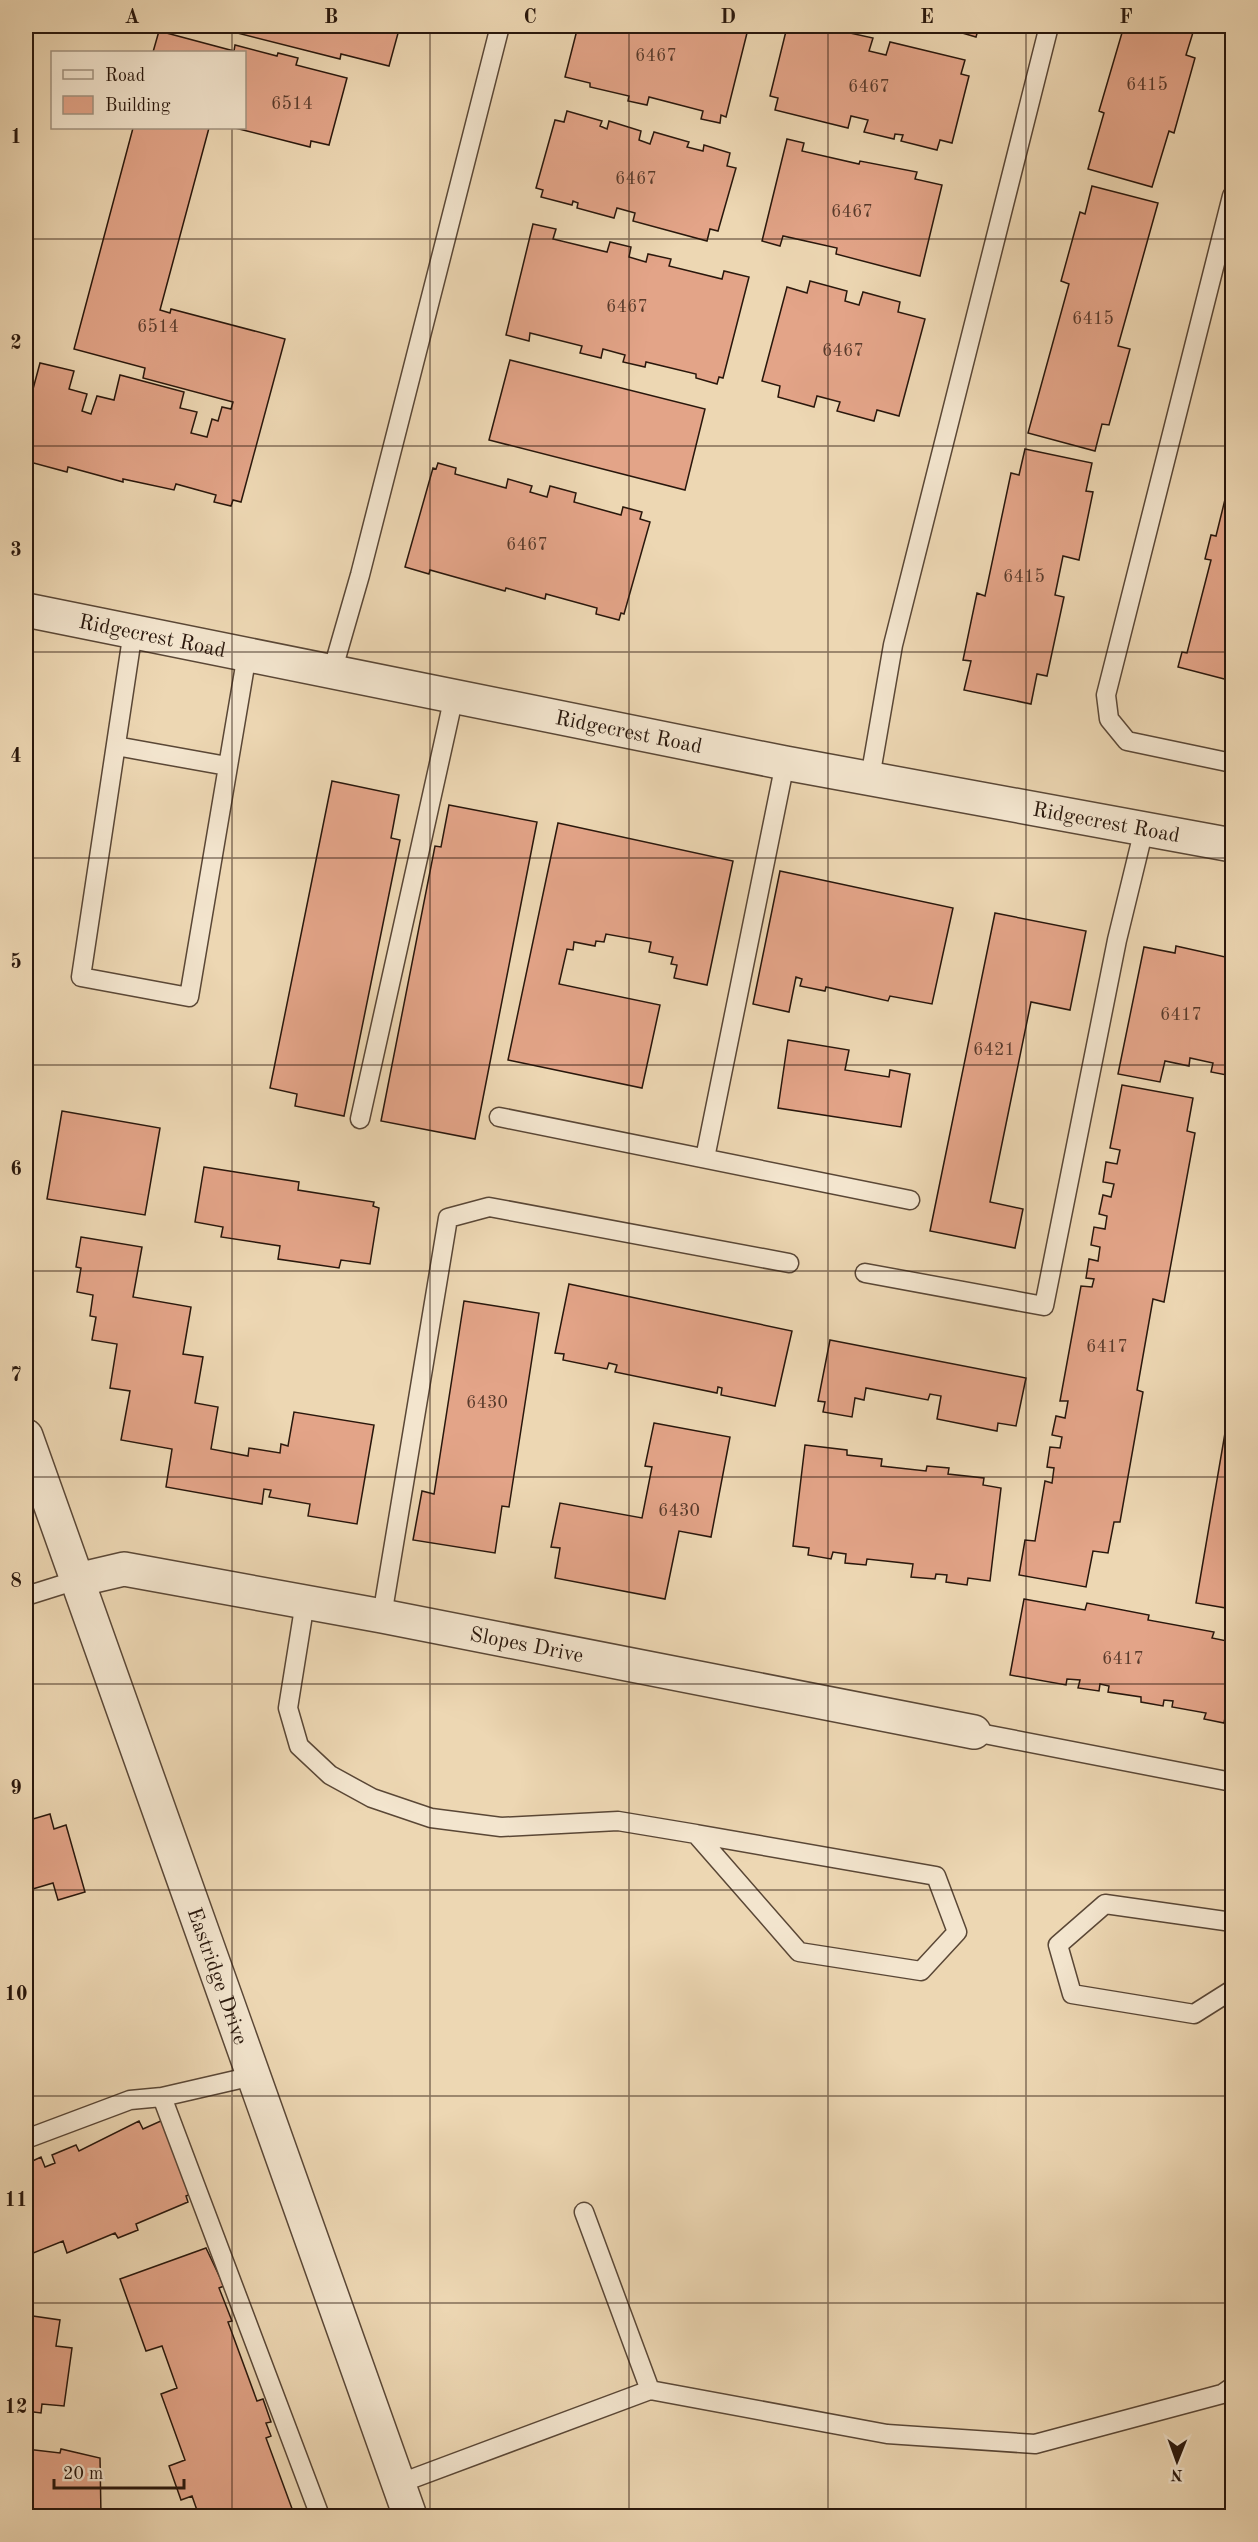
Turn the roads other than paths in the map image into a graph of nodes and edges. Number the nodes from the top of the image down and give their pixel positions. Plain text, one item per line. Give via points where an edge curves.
1 (500, 26) edge
2 (1049, 26) edge
3 (1233, 196) edge
4 (26, 610) edge
5 (133, 631) junction
6 (247, 654) junction
7 (333, 672) junction
8 (454, 696) junction
9 (116, 746) junction
10 (785, 763) junction
11 (1233, 763) edge
12 (227, 766) junction
13 (870, 778) junction
14 (1144, 829) junction
15 (1233, 845) edge
16 (499, 1117) dead end
17 (360, 1119) dead end
18 (705, 1158) junction
19 (910, 1200) dead end
20 (789, 1263) dead end
21 (865, 1273) dead end
22 (26, 1436) edge
23 (77, 1580) junction
24 (26, 1596) edge
25 (305, 1602) junction
26 (382, 1616) junction
27 (974, 1732) joint
28 (1233, 1782) edge
29 (696, 1834) junction
30 (1233, 1922) edge
31 (1233, 1990) edge
32 (253, 2076) junction
33 (162, 2097) junction
34 (26, 2139) edge
35 (584, 2212) dead end
36 (1233, 2387) edge
37 (650, 2390) junction
38 (398, 2484) junction
39 (320, 2517) edge
40 (410, 2517) edge

1 - 7 lane
2 - 13 lane via 893,645
3 - 11 lane via 1106,695 1109,719 1127,741
4 - 5 street, Ridgecrest Road
5 - 6 street, Ridgecrest Road
5 - 9 lane
6 - 7 street, Ridgecrest Road
6 - 12 lane
7 - 8 street, Ridgecrest Road
8 - 10 street, Ridgecrest Road
8 - 17 lane
9 - 12 lane
9 - 12 lane via 81,977 189,997
10 - 13 street, Ridgecrest Road
10 - 18 lane
13 - 14 street, Ridgecrest Road
14 - 15 street, Ridgecrest Road
14 - 21 lane via 1117,940 1044,1306
16 - 18 lane
18 - 19 lane
20 - 26 lane via 489,1207 448,1218
22 - 23 street, Eastridge Drive
23 - 24 lane
23 - 25 street, Slopes Drive via 124,1569
23 - 32 street, Eastridge Drive
25 - 26 street, Slopes Drive
25 - 29 lane via 288,1708 299,1746 330,1775 372,1798 431,1818 501,1827 618,1821
26 - 27 street, Slopes Drive
27 - 28 lane
29 - 29 lane via 799,1952 921,1971 957,1932 936,1876
30 - 31 lane via 1105,1904 1058,1945 1072,1994 1194,2014
32 - 33 lane
32 - 38 street, Eastridge Drive
33 - 34 lane via 130,2100
33 - 39 lane
35 - 37 lane
36 - 37 lane via 1222,2394 1035,2444 887,2434
37 - 38 lane
38 - 40 street, Eastridge Drive

